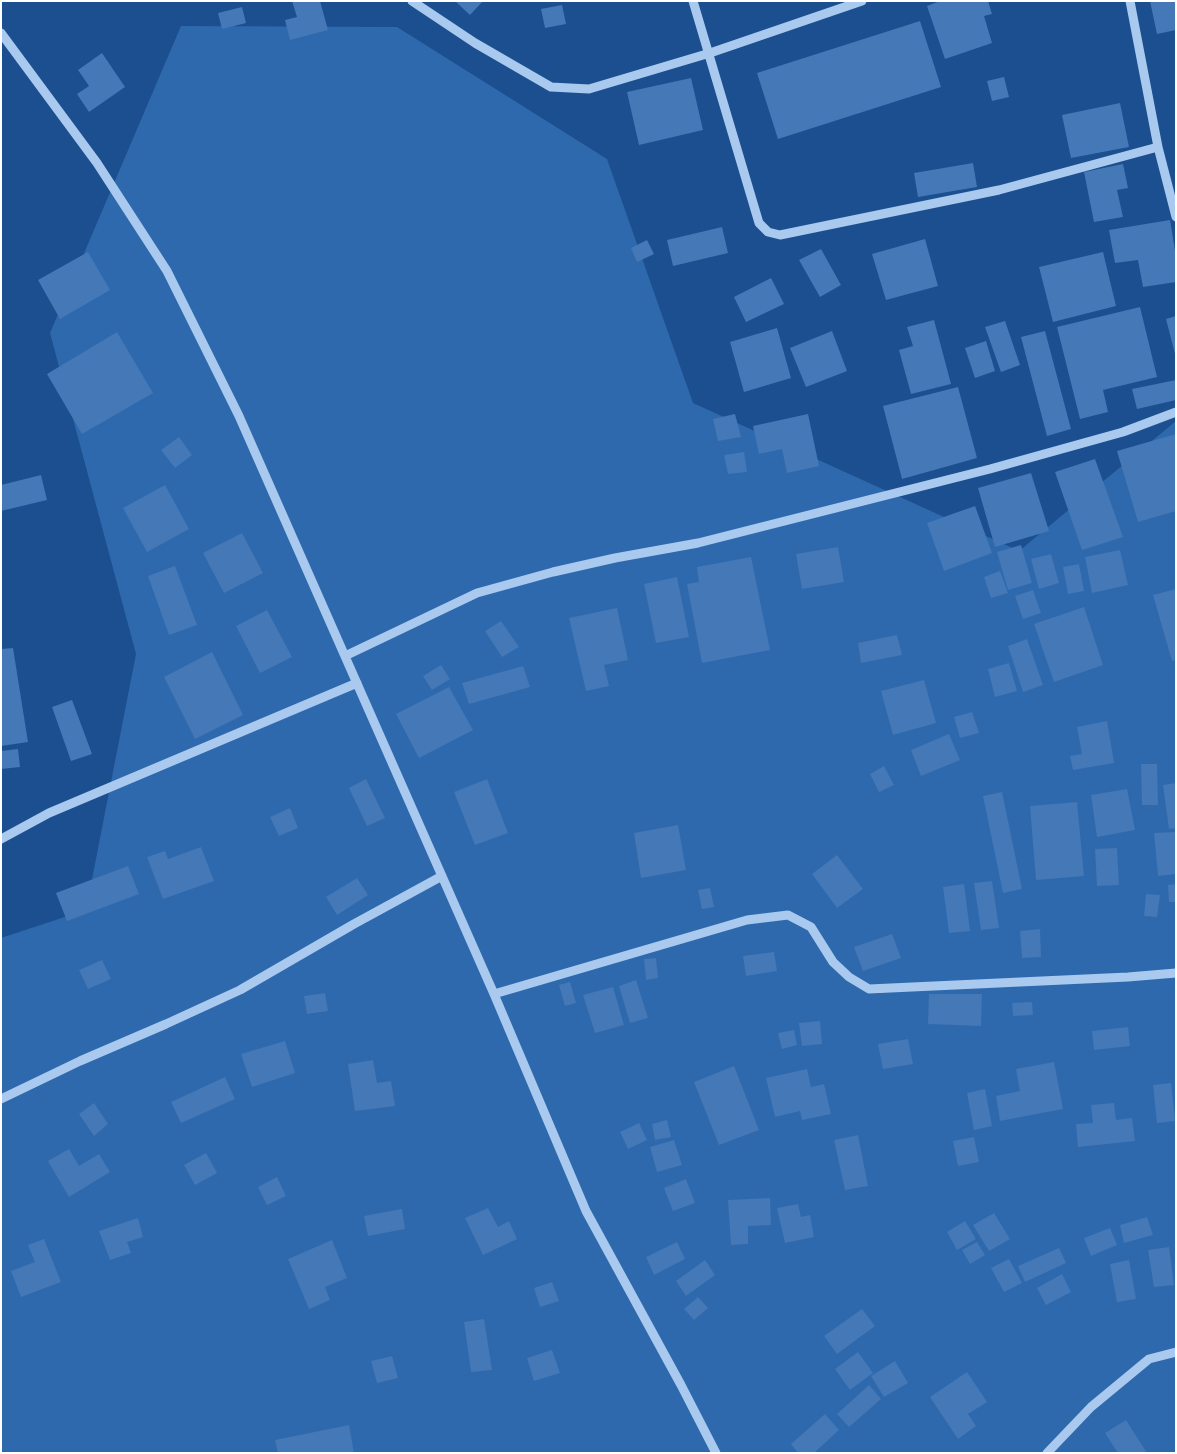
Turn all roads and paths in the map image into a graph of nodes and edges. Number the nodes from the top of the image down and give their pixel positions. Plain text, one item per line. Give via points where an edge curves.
1 (412, 1) edge
2 (693, 1) edge
3 (862, 1) edge
4 (1130, 1) edge
5 (1, 33) edge
6 (710, 53) junction
7 (1158, 147) junction
8 (1176, 217) edge
9 (1176, 412) edge
10 (345, 656) junction
11 (356, 683) junction
12 (1, 839) edge
13 (442, 876) junction
14 (1176, 974) edge
15 (494, 994) junction
16 (1, 1099) edge
17 (1176, 1352) edge
18 (716, 1453) edge
19 (1046, 1453) edge

1 - 6 street via 475,43 551,87 590,89
2 - 6 street
3 - 6 street
4 - 7 street
5 - 10 street via 98,163 167,271 240,416
6 - 7 street via 759,223 768,232 780,235 999,190
7 - 8 street
9 - 10 street via 1123,432 990,469 698,543 597,562 477,593
10 - 11 street
11 - 12 street via 49,813
11 - 13 street
13 - 15 street
13 - 16 street via 240,990 80,1060
14 - 15 street via 869,989 834,962 812,927 788,915 747,920
15 - 18 street via 586,1211
17 - 19 street via 1149,1359 1091,1407

